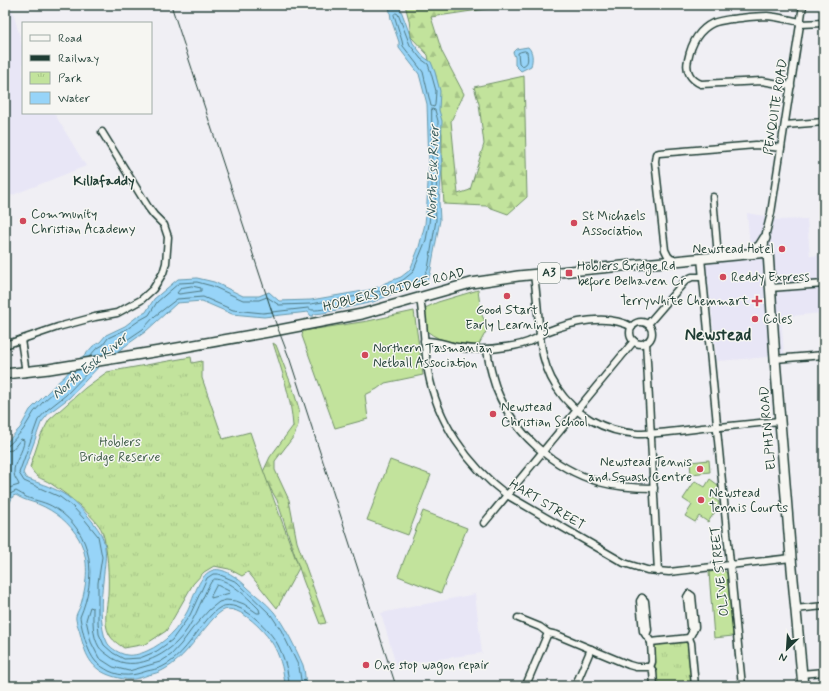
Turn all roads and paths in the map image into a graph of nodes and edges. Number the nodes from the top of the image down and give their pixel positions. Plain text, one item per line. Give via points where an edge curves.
1 (803, 5) edge
2 (800, 23) junction
3 (824, 23) edge
4 (791, 86) junction
5 (824, 122) edge
6 (784, 125) junction
7 (102, 132) dead end
8 (781, 148) junction
9 (713, 198) dead end
10 (771, 213) junction
11 (765, 238) junction
12 (766, 252) junction
13 (749, 254) junction
14 (718, 257) junction
15 (701, 258) junction
16 (673, 261) junction
17 (534, 274) junction
18 (703, 277) junction
19 (824, 284) edge
20 (770, 288) junction
21 (420, 298) junction
22 (648, 324) junction
23 (632, 327) junction
24 (540, 335) junction
25 (21, 340) junction
26 (424, 341) junction
27 (634, 341) junction
28 (646, 342) junction
29 (5, 345) edge
30 (487, 350) junction
31 (824, 355) edge
32 (775, 359) junction
33 (26, 373) junction
34 (5, 374) edge
35 (577, 411) junction
36 (780, 421) junction
37 (717, 427) junction
38 (651, 433) junction
39 (542, 452) junction
40 (654, 488) junction
41 (507, 495) junction
42 (484, 523) dead end
43 (791, 558) junction
44 (731, 565) junction
45 (658, 572) junction
46 (824, 606) edge
47 (795, 609) junction
48 (518, 618) dead end
49 (693, 631) junction
50 (548, 633) junction
51 (646, 635) junction
52 (689, 638) junction
53 (651, 642) junction
54 (591, 649) junction
55 (650, 667) junction
56 (824, 672) edge
57 (801, 674) junction
58 (578, 682) dead end
59 (526, 685) dead end
60 (654, 686) edge
61 (695, 686) edge
62 (742, 686) edge
63 (802, 686) edge

1 - 2 street, PENQUITE ROAD
2 - 3 street
2 - 4 street, PENQUITE ROAD
2 - 4 street via 767,16 713,23 706,27 690,48 687,63 692,79 701,84 762,82
4 - 6 street, PENQUITE ROAD
5 - 6 street
6 - 8 street, PENQUITE ROAD
7 - 25 street via 148,207 164,224 168,237 168,252 163,273 153,289 141,300 117,313 58,327
8 - 10 street, PENQUITE ROAD
8 - 16 street via 752,145 656,154 665,250
9 - 14 street
10 - 11 street, PENQUITE ROAD
10 - 12 street, PENQUITE ROAD
11 - 12 street, PENQUITE ROAD
11 - 13 highway via 760,246
12 - 13 highway, HOBLERS BRIDGE ROAD / A3
12 - 20 highway, ELPHIN ROAD
13 - 14 highway, HOBLERS BRIDGE ROAD / A3
14 - 15 highway, HOBLERS BRIDGE ROAD / A3
15 - 16 highway, HOBLERS BRIDGE ROAD / A3
15 - 18 street, OLIVE STREET
16 - 17 highway, HOBLERS BRIDGE ROAD / A3
17 - 21 highway, HOBLERS BRIDGE ROAD / A3 via 477,282
17 - 24 street
18 - 22 street via 686,280
18 - 37 street, OLIVE STREET
19 - 20 street
20 - 32 highway, ELPHIN ROAD
21 - 26 street, HART STREET
21 - 33 highway, HOBLERS BRIDGE ROAD / A3 via 362,314
22 - 23 street via 637,322
22 - 28 street via 652,334
23 - 24 street via 620,322 590,321 564,326
23 - 27 street via 630,333
24 - 30 street via 513,346
24 - 35 street via 551,379
25 - 29 street
25 - 33 street
26 - 30 street via 432,340 456,347
26 - 41 street, HART STREET via 429,377 445,422 465,455 492,484
27 - 28 street via 640,344
27 - 35 street
28 - 38 street
30 - 39 street via 496,388 503,403 521,431
31 - 32 street
32 - 36 highway, ELPHIN ROAD
33 - 34 highway, HOBLERS BRIDGE ROAD / A3
35 - 38 street via 610,429 630,433
35 - 39 street
36 - 37 street
36 - 43 highway, ELPHIN ROAD
37 - 38 street
37 - 44 street, OLIVE STREET
38 - 40 street
39 - 40 street via 561,466 600,482 626,487
39 - 41 street
40 - 45 street
41 - 42 street
41 - 45 street, HART STREET via 624,563
43 - 44 street, HART STREET
43 - 47 highway, ELPHIN ROAD
44 - 45 street, HART STREET
44 - 62 street, OLIVE STREET
46 - 47 street
47 - 57 highway, ELPHIN ROAD
48 - 50 street
49 - 49 street via 690,626 687,597 689,594 692,596 695,627
49 - 52 street
50 - 54 street
50 - 59 street
51 - 51 street via 643,631 640,601 642,598 646,601
51 - 53 street
52 - 53 street
52 - 61 street
53 - 55 street
54 - 55 street via 636,667
54 - 58 street
55 - 60 street via 653,671
56 - 57 street
57 - 63 highway, ELPHIN ROAD

